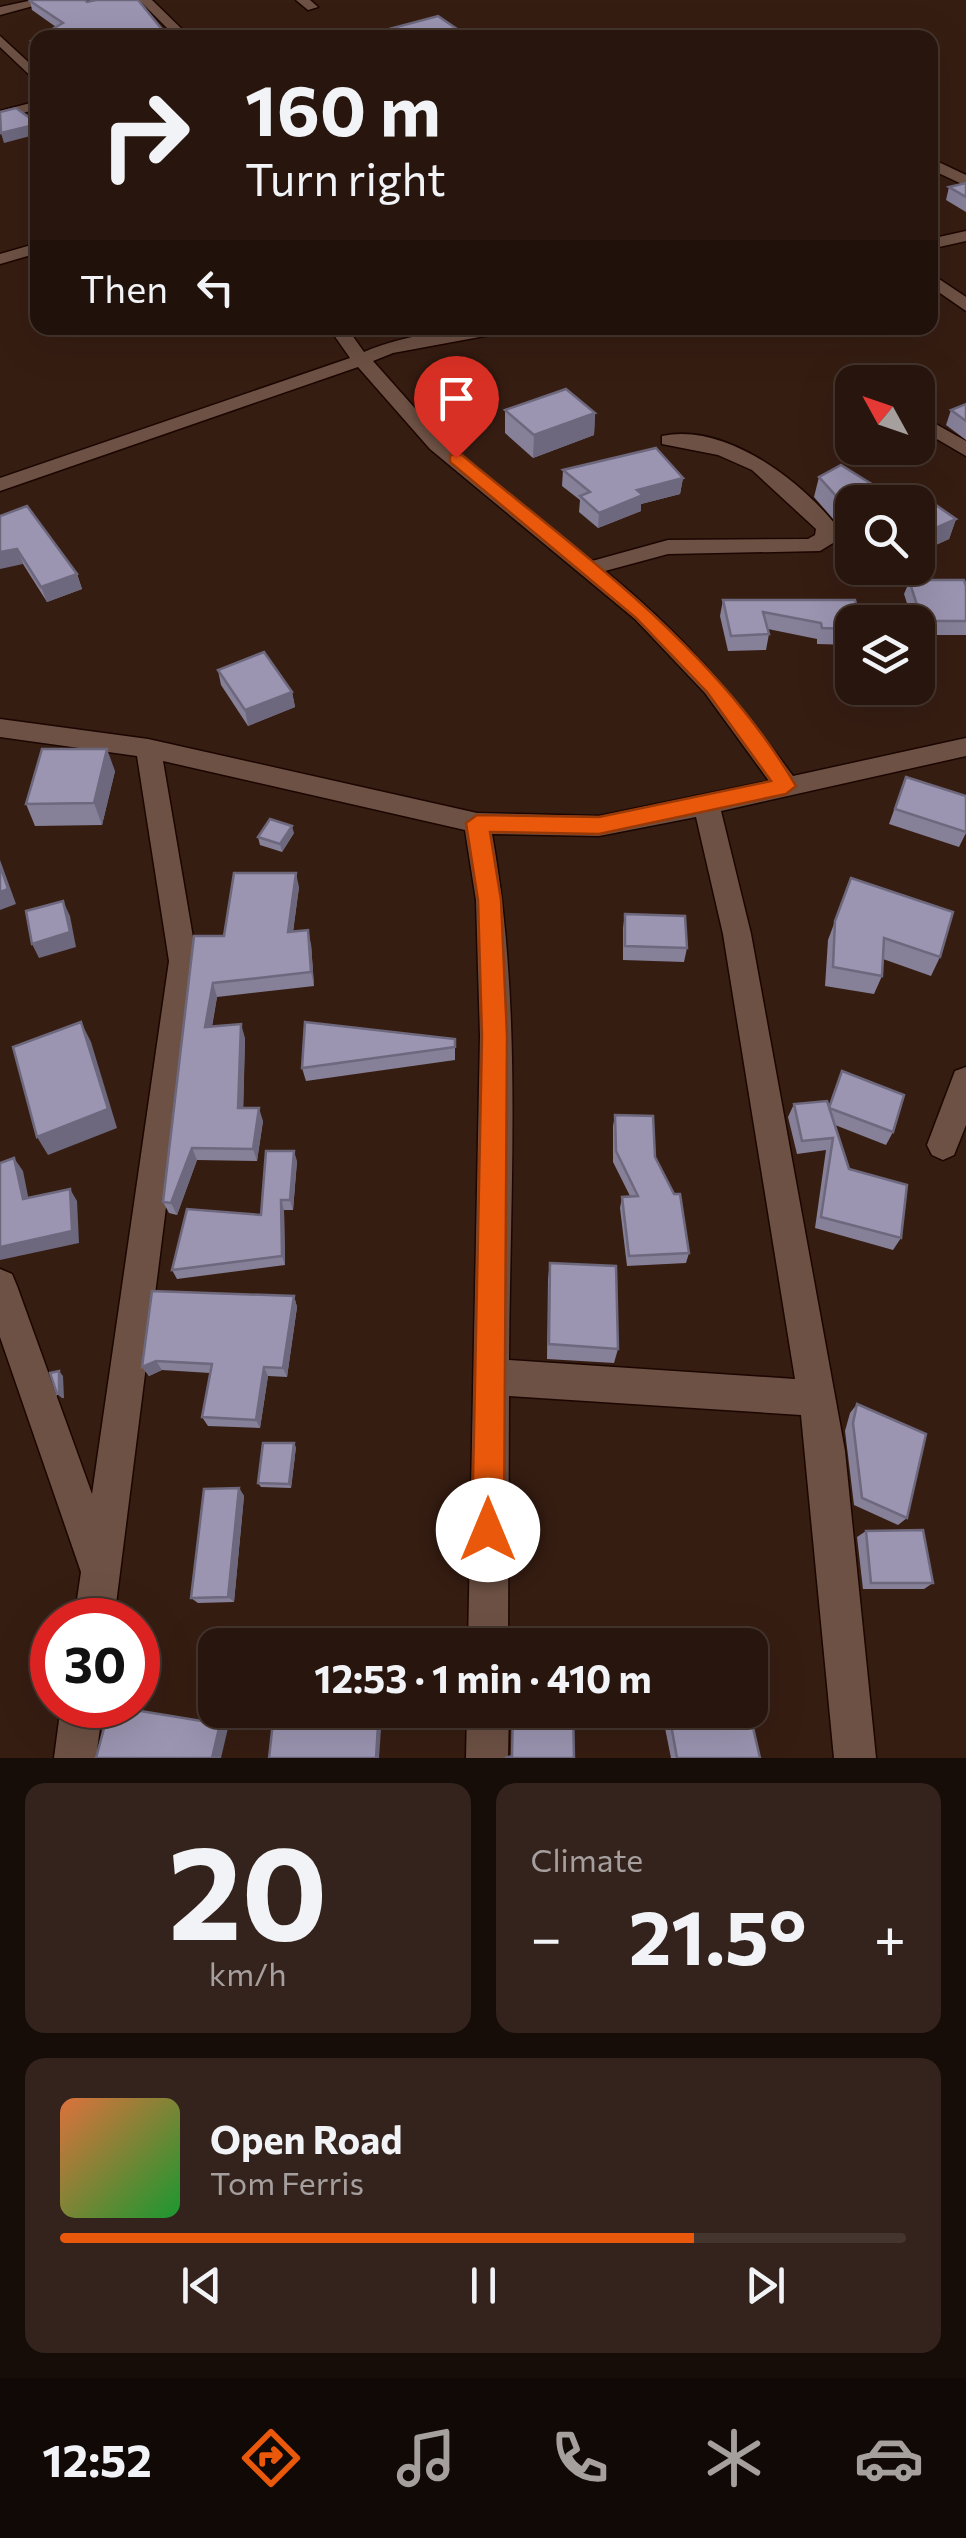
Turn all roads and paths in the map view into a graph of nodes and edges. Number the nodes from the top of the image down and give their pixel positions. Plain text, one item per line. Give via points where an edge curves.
1 (50, 0) edge
2 (145, 0) edge
3 (0, 10) edge
4 (177, 30) edge
5 (0, 40) edge
6 (30, 71) edge
7 (30, 107) edge
8 (0, 114) edge
9 (938, 166) edge
10 (966, 181) edge
11 (30, 250) edge
12 (0, 259) edge
13 (938, 284) edge
14 (966, 306) edge
15 (339, 335) edge
16 (466, 335) edge
17 (360, 356) junction
18 (935, 431) edge
19 (668, 440) dead end
20 (966, 450) edge
21 (0, 486) edge
22 (591, 568) junction
23 (0, 728) edge
24 (966, 747) edge
25 (148, 748) junction
26 (786, 786) junction
27 (706, 805) junction
28 (477, 823) junction
29 (966, 1081) edge
30 (943, 1145) dead end
31 (0, 1286) edge
32 (488, 1376) junction
33 (814, 1398) junction
34 (100, 1572) junction
35 (97, 1598) edge
36 (488, 1628) edge
37 (79, 1728) edge
38 (488, 1728) edge
39 (74, 1758) edge
40 (487, 1758) edge
41 (855, 1758) edge

1 - 3 street
2 - 4 street
5 - 6 street
7 - 8 street
9 - 10 street
11 - 12 street
13 - 14 street
15 - 17 street
16 - 17 street
17 - 21 street via 312,380
17 - 22 street via 437,445
18 - 20 street
19 - 22 street via 722,447 760,463 827,528 826,538 812,546 668,547
22 - 26 street via 714,687
23 - 25 street
24 - 26 street
25 - 28 street
25 - 34 street via 184,961
26 - 27 street
27 - 28 street via 599,826
27 - 33 street via 758,1048
28 - 32 street via 490,900 494,1036
29 - 30 street
31 - 34 street
32 - 33 street
32 - 36 street
33 - 41 street via 826,1451
34 - 35 street
37 - 39 street
38 - 40 street

